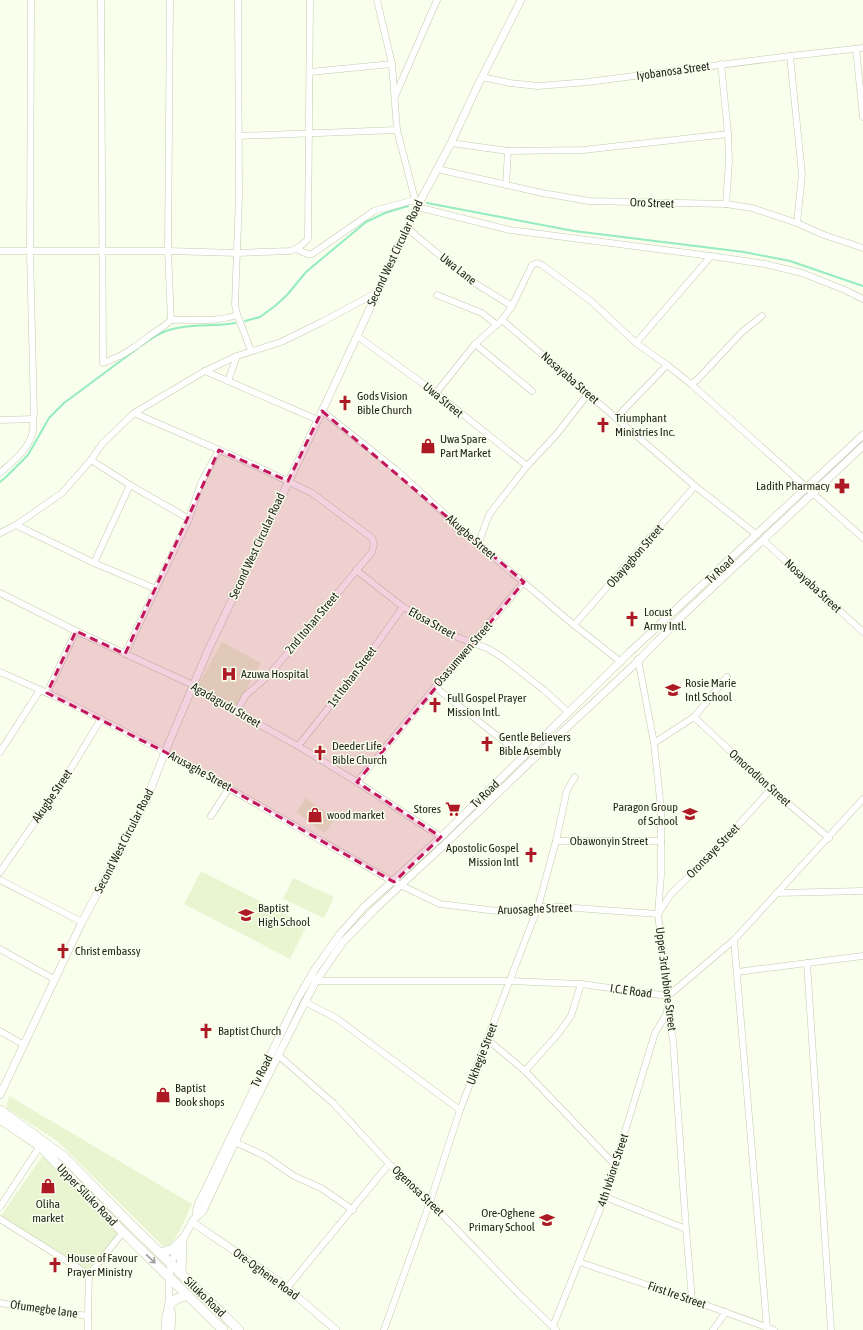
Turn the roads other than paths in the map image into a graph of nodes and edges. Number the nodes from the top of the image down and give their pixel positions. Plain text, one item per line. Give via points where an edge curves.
1 (31, 0) edge
2 (101, 0) edge
3 (170, 0) edge
4 (238, 0) edge
5 (310, 0) edge
6 (377, 0) edge
7 (438, 0) edge
8 (521, 0) edge
9 (863, 48) edge
10 (856, 49) junction
11 (790, 56) junction
12 (392, 64) junction
13 (721, 64) junction
14 (310, 72) junction
15 (482, 77) junction
16 (395, 97) junction
17 (863, 117) edge
18 (397, 130) junction
19 (310, 134) junction
20 (728, 134) junction
21 (238, 136) junction
22 (450, 143) junction
23 (508, 151) junction
24 (437, 169) junction
25 (506, 185) junction
26 (415, 203) junction
27 (726, 204) junction
28 (797, 223) junction
29 (408, 228) junction
30 (863, 248) edge
31 (296, 249) junction
32 (0, 251) edge
33 (168, 251) junction
34 (30, 252) junction
35 (102, 252) junction
36 (237, 253) junction
37 (711, 256) junction
38 (376, 293) junction
39 (438, 295) dead end
40 (863, 299) edge
41 (512, 306) junction
42 (238, 315) junction
43 (762, 316) dead end
44 (171, 320) junction
45 (500, 322) junction
46 (357, 336) junction
47 (636, 343) junction
48 (475, 344) junction
49 (251, 351) junction
50 (237, 356) junction
51 (667, 365) junction
52 (205, 371) junction
53 (228, 381) junction
54 (691, 384) junction
55 (532, 391) dead end
56 (436, 393) junction
57 (588, 394) junction
58 (322, 411) junction
59 (134, 413) junction
60 (616, 418) junction
61 (33, 419) junction
62 (0, 420) edge
63 (318, 420) junction
64 (863, 435) edge
65 (863, 446) edge
66 (219, 450) junction
67 (91, 460) junction
68 (527, 466) junction
69 (0, 473) edge
70 (288, 481) junction
71 (130, 485) junction
72 (695, 486) junction
73 (808, 488) junction
74 (814, 493) junction
75 (189, 519) junction
76 (16, 525) junction
77 (853, 529) junction
78 (863, 529) edge
79 (0, 533) edge
80 (760, 538) junction
81 (863, 538) edge
82 (478, 544) junction
83 (94, 562) junction
84 (356, 570) junction
85 (524, 582) junction
86 (156, 589) junction
87 (0, 593) edge
88 (404, 607) junction
89 (574, 625) junction
90 (656, 628) junction
91 (76, 631) junction
92 (863, 632) edge
93 (665, 634) junction
94 (473, 644) junction
95 (125, 654) junction
96 (638, 659) junction
97 (621, 662) junction
98 (0, 672) edge
99 (727, 677) dead end
100 (193, 685) junction
101 (435, 687) junction
102 (40, 690) junction
103 (47, 693) junction
104 (237, 712) junction
105 (569, 713) junction
106 (694, 717) junction
107 (101, 719) junction
108 (654, 743) junction
109 (298, 746) junction
110 (1, 747) edge
111 (164, 752) junction
112 (524, 757) junction
113 (575, 777) dead end
114 (357, 782) junction
115 (229, 788) junction
116 (770, 789) junction
117 (863, 799) edge
118 (211, 816) dead end
119 (441, 837) junction
120 (829, 838) junction
121 (556, 840) junction
122 (662, 841) junction
123 (0, 872) edge
124 (0, 880) edge
125 (397, 883) junction
126 (863, 891) edge
127 (777, 893) junction
128 (538, 907) junction
129 (658, 914) junction
130 (82, 922) junction
131 (734, 940) junction
132 (0, 950) edge
133 (863, 956) edge
134 (807, 963) junction
135 (737, 972) junction
136 (54, 979) junction
137 (510, 981) junction
138 (316, 982) junction
139 (581, 984) junction
140 (668, 996) junction
141 (305, 1002) junction
142 (668, 1012) junction
143 (0, 1031) edge
144 (487, 1039) junction
145 (24, 1044) junction
146 (278, 1055) junction
147 (525, 1071) junction
148 (0, 1095) edge
149 (0, 1110) edge
150 (460, 1110) junction
151 (0, 1119) edge
152 (235, 1142) junction
153 (40, 1146) junction
154 (389, 1164) junction
155 (615, 1165) junction
156 (605, 1197) junction
157 (430, 1202) junction
158 (0, 1207) edge
159 (353, 1210) junction
160 (0, 1219) edge
161 (194, 1219) junction
162 (686, 1229) junction
163 (123, 1232) junction
164 (182, 1240) junction
165 (160, 1253) junction
166 (579, 1262) junction
167 (171, 1263) junction
168 (181, 1274) junction
169 (89, 1275) junction
170 (169, 1276) junction
171 (287, 1288) junction
172 (188, 1295) junction
173 (692, 1300) junction
174 (0, 1303) edge
175 (169, 1305) junction
176 (726, 1312) junction
177 (88, 1316) junction
178 (554, 1328) edge
179 (767, 1328) junction
180 (88, 1330) edge
181 (165, 1330) edge
182 (171, 1330) edge
183 (223, 1330) edge
184 (239, 1330) edge
185 (336, 1330) edge
186 (384, 1330) edge
187 (712, 1330) edge
188 (774, 1330) edge
189 (832, 1330) edge

1 - 34 street
2 - 35 street
3 - 33 street
4 - 21 street
5 - 14 street
6 - 12 street
7 - 16 street
8 - 15 street, Second West Circular Road
9 - 10 street, Iyobanosa Street
10 - 11 street, Iyobanosa Street
10 - 17 street
11 - 13 street, Iyobanosa Street
11 - 28 street via 802,174
12 - 14 street
12 - 16 street
13 - 15 street, Iyobanosa Street via 538,86
13 - 20 street
14 - 19 street
15 - 22 street, Second West Circular Road
16 - 18 street
18 - 19 street
18 - 26 street
19 - 21 street
19 - 31 street via 308,239
20 - 23 street via 583,150
20 - 27 street
21 - 36 street
22 - 23 street
22 - 24 street, Second West Circular Road
23 - 25 street
24 - 25 street, Oro Street
24 - 26 street, Second West Circular Road
25 - 27 street, Oro Street via 542,194 589,201
26 - 29 street, Second West Circular Road
26 - 31 street via 374,211 312,254
26 - 37 street via 510,230
27 - 28 street, Oro Street via 752,208
28 - 30 street, Oro Street
29 - 38 street, Second West Circular Road
29 - 41 street, Uwa Lane via 468,279
31 - 36 street
32 - 34 street
33 - 35 street
33 - 36 street
33 - 44 street
34 - 35 street
34 - 61 street
35 - 44 street via 103,363 122,355
36 - 42 street via 235,305
37 - 40 street via 765,264 802,273
37 - 47 street
38 - 46 street, Second West Circular Road
38 - 49 street via 281,342
39 - 45 street, Nosayaba Street
41 - 45 street
41 - 47 street via 532,265 537,263 591,301
42 - 44 street via 206,321
42 - 49 street
43 - 54 street via 742,332
45 - 48 street
45 - 57 street, Nosayaba Street
46 - 56 street, Uwa Street
46 - 58 street, Second West Circular Road
47 - 51 street
48 - 55 street
48 - 56 street
49 - 50 street
50 - 52 street
50 - 53 street
51 - 54 street
51 - 60 street
52 - 53 street
52 - 59 street
53 - 63 street
54 - 73 street
56 - 68 street, Uwa Street
57 - 60 street, Nosayaba Street
57 - 68 street via 556,435
58 - 63 street, Second West Circular Road
58 - 82 street, Akugbe Street via 395,469
59 - 66 street
59 - 67 street via 102,444
60 - 72 street, Nosayaba Street
61 - 62 street
61 - 69 street via 33,430 26,447
63 - 70 street, Second West Circular Road
64 - 73 street, Tv Road
65 - 74 street, Tv Road
66 - 70 street
66 - 75 street via 201,483
67 - 71 street
67 - 76 street via 62,493
68 - 82 street via 489,515
70 - 84 street, 2nd Itohan Street via 312,493 372,538 372,552
70 - 100 street, Second West Circular Road
71 - 75 street
71 - 83 street
72 - 80 street, Nosayaba Street
72 - 89 street, Obayagbon Street
73 - 74 street
73 - 80 street, Tv Road
74 - 77 street
74 - 80 street, Tv Road
75 - 86 street
76 - 79 street
76 - 83 street
77 - 78 street
77 - 81 street
80 - 90 street, Tv Road
80 - 92 street, Nosayaba Street
80 - 93 street, Tv Road
82 - 85 street, Akugbe Street
83 - 86 street
84 - 88 street, Efosa Street
84 - 104 street, 2nd Itohan Street via 269,675 245,696
85 - 89 street, Akugbe Street
85 - 94 street, Osasumwen Street
86 - 95 street
87 - 91 street, Agadagudu Street
88 - 94 street, Efosa Street
88 - 109 street, 1st Itohan Street via 354,676
89 - 97 street, Akugbe Street
90 - 93 street
90 - 97 street, Tv Road
91 - 95 street, Agadagudu Street
91 - 103 street
93 - 96 street, Tv Road
94 - 101 street, Osasumwen Street
94 - 105 street, Efosa Street via 489,649 503,658
95 - 100 street, Agadagudu Street
96 - 108 street, Upper 3rd Ivbiore Street
96 - 125 street, Tv Road via 444,845
97 - 105 street, Tv Road
98 - 102 street, Arusaghe Street
99 - 106 street
100 - 104 street, Agadagudu Street
100 - 111 street, Second West Circular Road
101 - 112 street
101 - 114 street, Osasumwen Street
102 - 103 street, Arusaghe Street
102 - 110 street
103 - 107 street, Arusaghe Street
104 - 109 street, Agadagudu Street
105 - 112 street, Tv Road
106 - 108 street
106 - 116 street, Omorodion Street
107 - 111 street, Arusaghe Street
107 - 123 street, Akugbe Street via 64,780
108 - 122 street, Upper 3rd Ivbiore Street
109 - 114 street, Agadagudu Street
111 - 115 street, Arusaghe Street
111 - 130 street, Second West Circular Road via 146,801
112 - 119 street, Tv Road
113 - 121 street, Ukhegie Street via 567,790
114 - 119 street, Agadagudu Street
115 - 118 street
115 - 125 street, Arusaghe Street
116 - 120 street, Omorodion Street
116 - 129 street, Oronsaye Street via 714,852 671,894
117 - 120 street, I.C.E Road
119 - 125 street, Tv Road
120 - 127 street, I.C.E Road
121 - 122 street, Obawonyin Street
121 - 128 street, Ukhegie Street
122 - 129 street, Upper 3rd Ivbiore Street
124 - 130 street
125 - 128 street, Aruosaghe Street via 440,904 505,912 525,911
125 - 138 street, Tv Road via 343,942
125 - 161 street, Tv Road via 364,907 340,934 315,969 298,998 220,1159 197,1207
126 - 127 street
127 - 131 street, I.C.E Road
128 - 129 street, Aruosaghe Street
128 - 137 street, Ukhegie Street
129 - 140 street, Upper 3rd Ivbiore Street
130 - 136 street, Second West Circular Road
131 - 135 street
131 - 140 street, I.C.E Road
132 - 136 street
133 - 134 street
134 - 135 street
134 - 189 street
135 - 179 street
136 - 145 street, Second West Circular Road
137 - 138 street, I.C.E Road
137 - 139 street, I.C.E Road
137 - 144 street, Ukhegie Street
138 - 141 street, Tv Road
139 - 140 street, I.C.E Road
139 - 147 street via 571,1016
140 - 142 street, Upper 3rd Ivbiore Street
141 - 146 street, Tv Road
141 - 150 street via 336,1018
142 - 155 street, 4th Ivbiore Street via 655,1034
142 - 162 street, Upper 3rd Ivbiore Street via 673,1039
143 - 145 street
144 - 147 street
144 - 150 street, Ukhegie Street
145 - 148 street, Second West Circular Road
146 - 152 street, Tv Road
146 - 154 street, Ogenosa Street via 334,1104
147 - 155 street
149 - 165 main road, Upper Siluko Road via 63,1156
150 - 157 street, Ukhegie Street
151 - 153 main road, Upper Siluko Road
152 - 159 street via 265,1156 294,1176 321,1188
152 - 161 street, Tv Road via 203,1210
153 - 158 street
153 - 163 main road, Upper Siluko Road
154 - 157 street, Ogenosa Street
154 - 159 street
155 - 156 street, 4th Ivbiore Street
156 - 162 street
156 - 166 street, 4th Ivbiore Street
157 - 178 street, Ogenosa Street
157 - 186 street, Ukhegie Street
159 - 171 street
160 - 169 street
161 - 164 street, Tv Road
161 - 171 street, Ore-Oghene Road
162 - 173 street, Upper 3rd Ivbiore Street
163 - 169 street
163 -> 170 main road, Upper Siluko Road
164 - 165 main road via 173,1249
164 - 167 street, Tv Road
164 - 168 main road
165 - 167 main road, Upper Siluko Road
166 - 173 street, First Ire Street
166 - 178 street, 4th Ivbiore Street
167 - 168 main road, Siluko Road
167 - 170 street, Tv Road
168 - 184 main road, Siluko Road
169 - 177 street
170 - 172 main road, Siluko Road
170 - 175 street, Tv Road
171 - 185 street, Ore-Oghene Road
172 - 175 main road via 176,1299
172 - 183 main road, Siluko Road
173 - 176 street, First Ire Street
174 - 177 street, Ofumegbe lane
175 - 181 street
175 - 182 street via 172,1314
176 - 179 street, First Ire Street
176 - 187 street
177 - 180 street
179 - 188 street, First Ire Street

